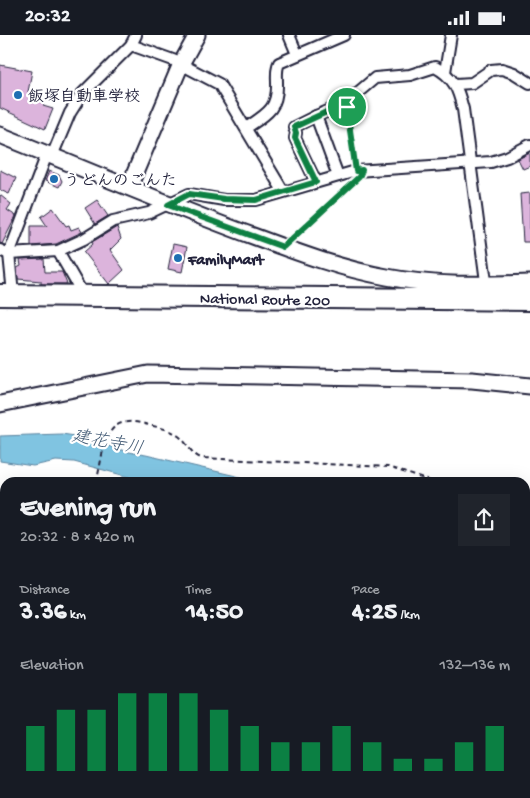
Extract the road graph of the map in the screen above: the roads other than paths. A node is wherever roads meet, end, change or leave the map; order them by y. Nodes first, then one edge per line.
1 (136, 35) edge
2 (197, 35) edge
3 (289, 35) edge
4 (344, 35) edge
5 (451, 35) edge
6 (131, 45) junction
7 (296, 54) junction
8 (181, 64) junction
9 (445, 72) junction
10 (530, 83) edge
11 (456, 84) junction
12 (316, 116) junction
13 (246, 128) junction
14 (0, 135) edge
15 (530, 145) edge
16 (50, 155) junction
17 (472, 163) junction
18 (338, 176) junction
19 (316, 182) junction
20 (128, 187) junction
21 (283, 191) junction
22 (168, 205) junction
23 (58, 251) junction
24 (4, 252) edge
25 (393, 278) junction
26 (530, 283) edge
27 (488, 292) junction
28 (7, 295) edge
29 (84, 296) junction
30 (393, 299) junction
31 (530, 300) edge
32 (530, 386) edge
33 (0, 404) edge

1 - 6 street
2 - 8 street
3 - 7 street
4 - 7 street
5 - 9 street
6 - 8 street
6 - 16 street
7 - 13 street
8 - 13 street
8 - 20 street
9 - 11 street
9 - 12 street
10 - 11 street
11 - 17 street
12 - 18 street
12 - 19 street
13 - 21 street
14 - 16 street
15 - 17 street
16 - 20 street
16 - 24 street
17 - 18 street
17 - 27 street
18 - 19 street
19 - 21 street
20 - 22 street
21 - 22 street
22 - 23 street
22 - 25 street
23 - 24 street
23 - 29 street
24 - 28 street
25 - 27 street
25 - 30 street
26 - 27 street
27 - 30 highway, National Route 200
27 - 31 highway, National Route 200
28 - 29 highway, National Route 200
29 - 30 highway, National Route 200
32 - 33 street

